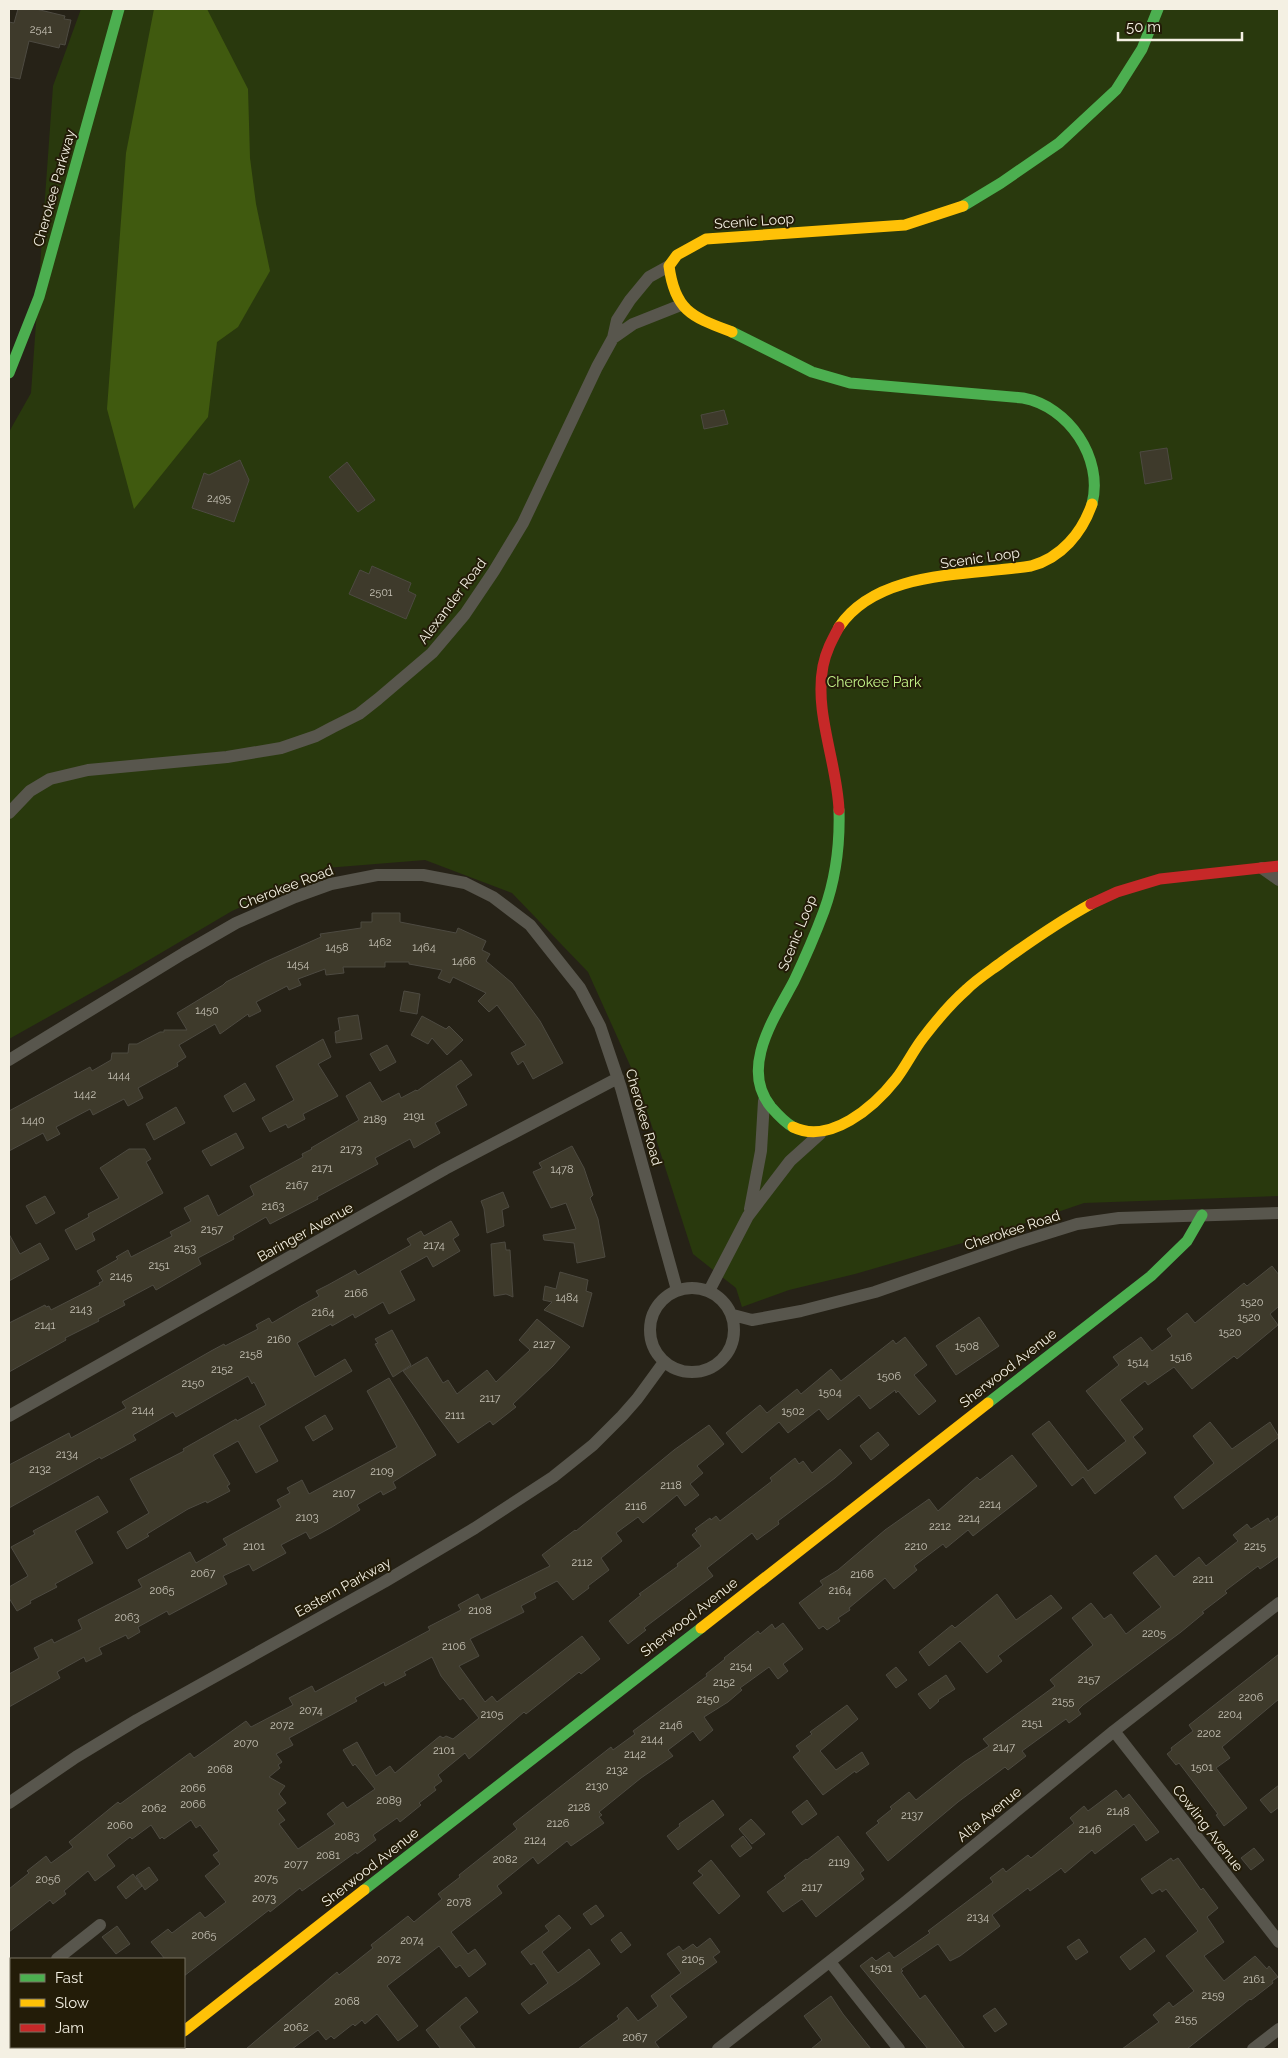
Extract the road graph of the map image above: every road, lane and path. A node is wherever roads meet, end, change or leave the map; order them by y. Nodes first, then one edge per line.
1 (119, 9) edge
2 (1158, 9) edge
3 (669, 266) junction
4 (681, 305) junction
5 (614, 338) junction
6 (9, 373) edge
7 (9, 814) edge
8 (1279, 866) edge
9 (1262, 868) junction
10 (1279, 880) edge
11 (9, 1060) edge
12 (618, 1078) junction
13 (764, 1101) junction
14 (820, 1134) junction
15 (1279, 1214) edge
16 (748, 1216) junction
17 (1202, 1216) junction
18 (677, 1290) junction
19 (709, 1291) junction
20 (732, 1315) junction
21 (664, 1362) junction
22 (9, 1416) edge
23 (1279, 1603) edge
24 (1114, 1731) junction
25 (9, 1803) edge
26 (100, 1925) dead end
27 (1279, 1942) edge
28 (58, 1958) edge
29 (830, 1962) junction
30 (1279, 2029) edge
31 (185, 2030) edge
32 (718, 2049) edge
33 (899, 2049) edge
34 (1253, 2049) edge

1 - 6 street, Cherokee Parkway
2 - 3 street, Scenic Loop
3 - 4 street, Scenic Loop
3 - 5 street, Alexander Road
4 - 5 street, Alexander Road
4 - 13 street, Scenic Loop
5 - 7 street, Alexander Road
8 - 9 street
9 - 10 street
9 - 14 street
11 - 12 street, Cherokee Road
12 - 18 street, Cherokee Road
12 - 22 street, Baringer Avenue
13 - 14 street
13 - 16 street
14 - 16 street
15 - 17 street, Cherokee Road
16 - 19 street
17 - 20 street, Cherokee Road
17 - 31 street, Sherwood Avenue
18 - 19 street
18 - 21 street
19 - 20 street
20 - 21 street
21 - 25 street, Eastern Parkway
23 - 24 street, Alta Avenue
24 - 27 street, Cowling Avenue
24 - 29 street, Alta Avenue
26 - 28 street
29 - 32 street, Alta Avenue
29 - 33 street
30 - 34 street

